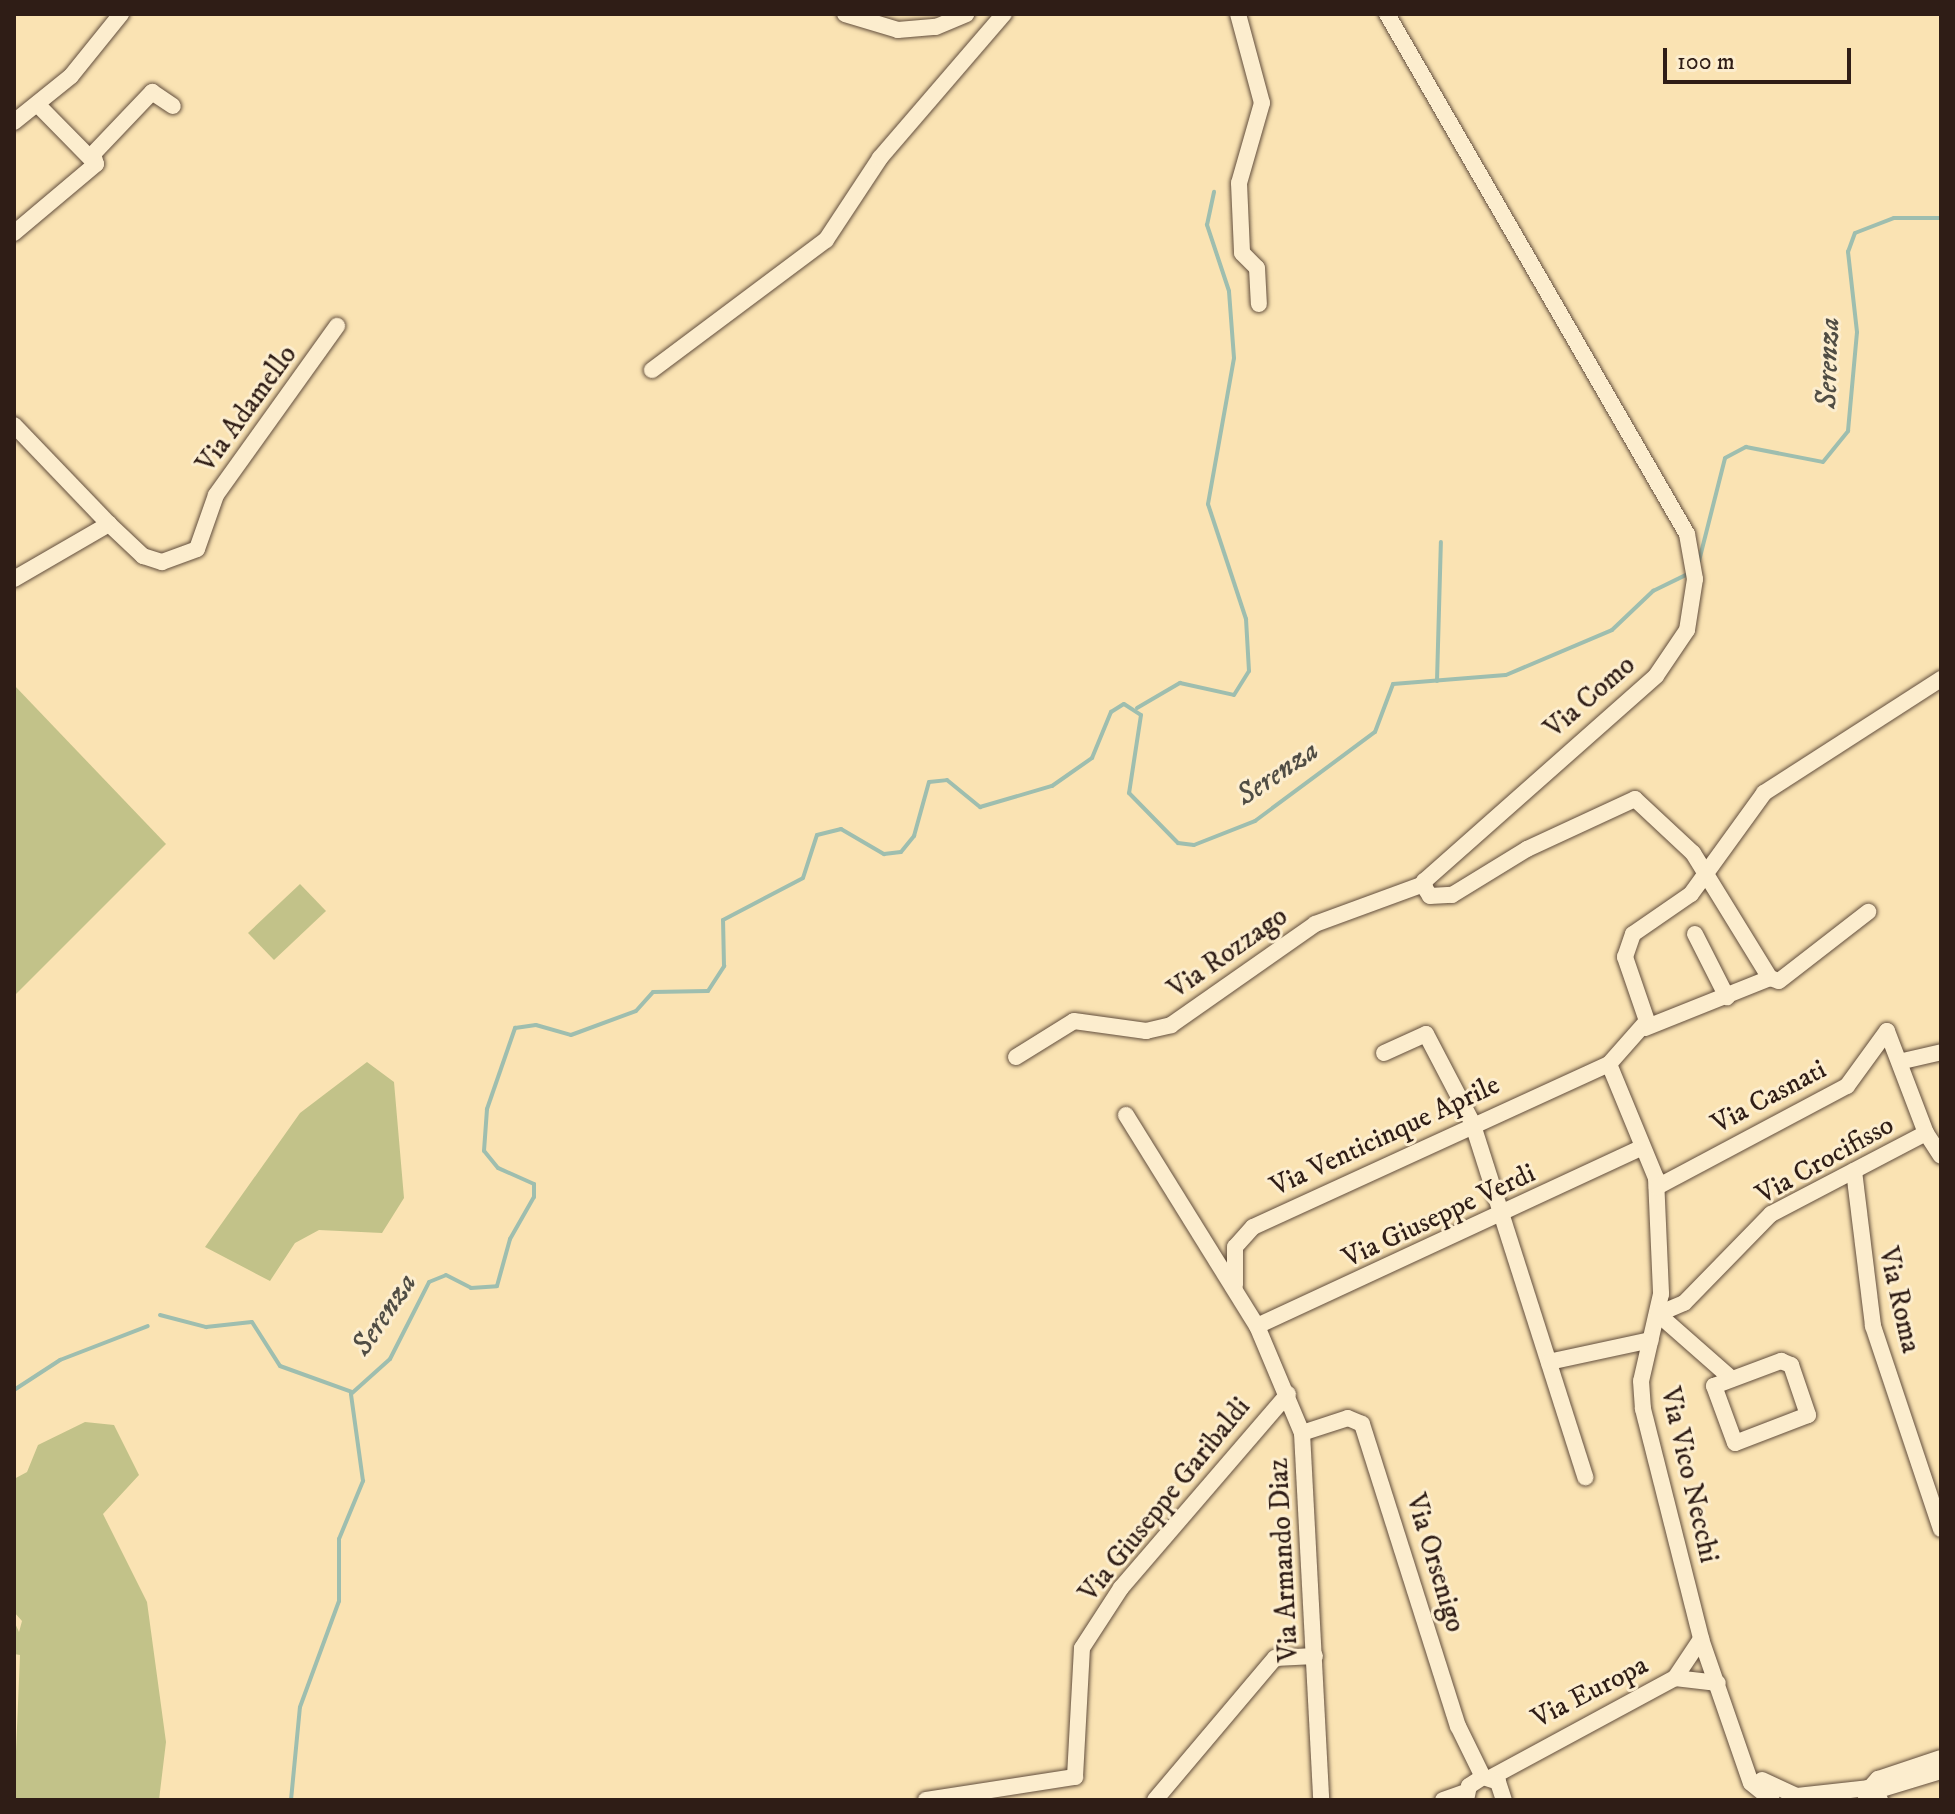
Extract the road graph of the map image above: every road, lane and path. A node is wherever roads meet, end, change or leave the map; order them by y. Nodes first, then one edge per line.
1 (121, 14) edge
2 (845, 14) edge
3 (966, 14) edge
4 (1004, 14) edge
5 (1238, 14) edge
6 (1387, 14) edge
7 (37, 104) junction
8 (173, 106) dead end
9 (14, 122) edge
10 (96, 164) junction
11 (14, 233) edge
12 (1259, 304) dead end
13 (337, 326) dead end
14 (652, 370) dead end
15 (14, 425) edge
16 (109, 524) junction
17 (14, 579) edge
18 (1941, 679) edge
19 (1702, 876) junction
20 (1424, 884) junction
21 (1868, 912) dead end
22 (1695, 934) dead end
23 (1770, 978) junction
24 (1727, 997) junction
25 (1645, 1028) junction
26 (1887, 1031) joint
27 (1941, 1052) edge
28 (1384, 1053) dead end
29 (1016, 1057) dead end
30 (1903, 1061) junction
31 (1609, 1064) junction
32 (1126, 1115) dead end
33 (1472, 1122) junction
34 (1926, 1133) junction
35 (1641, 1148) junction
36 (1941, 1156) edge
37 (1854, 1171) junction
38 (1657, 1187) junction
39 (1503, 1215) junction
40 (1253, 1227) junction
41 (1211, 1250) junction
42 (1237, 1296) junction
43 (1658, 1314) junction
44 (1257, 1326) junction
45 (1651, 1340) junction
46 (1549, 1362) junction
47 (1732, 1379) junction
48 (1288, 1394) junction
49 (1302, 1433) junction
50 (1585, 1477) dead end
51 (1941, 1529) edge
52 (1701, 1639) junction
53 (1315, 1656) junction
54 (1675, 1678) junction
55 (1718, 1683) junction
56 (1745, 1756) junction
57 (1941, 1758) edge
58 (1941, 1771) edge
59 (1483, 1789) edge
60 (1873, 1795) edge
61 (926, 1800) edge
62 (1155, 1800) edge
63 (1321, 1800) edge
64 (1443, 1800) edge
65 (1772, 1800) edge
66 (1832, 1800) edge

1 - 7 street
2 - 3 street
4 - 14 street
5 - 12 street
6 - 20 street, Via Como
7 - 9 street
7 - 10 street
8 - 10 street
10 - 11 street
13 - 16 street, Via Adamello
15 - 16 street
16 - 17 street
18 - 19 street
19 - 20 street
19 - 23 street
19 - 25 street
20 - 29 street, Via Rozzago
21 - 23 street
22 - 24 street
23 - 24 street
24 - 25 street
25 - 31 street
26 - 30 street, Via Crocifisso
26 - 38 street, Via Casnati
27 - 30 street
28 - 33 street
30 - 34 street, Via Crocifisso
31 - 33 street, Via Venticinque Aprile
31 - 35 street, Via Vico Necchi
32 - 41 street, Via Armando Diaz
33 - 39 street
33 - 40 street, Via Venticinque Aprile
34 - 36 street
34 - 37 street, Via Crocifisso
35 - 38 street, Via Vico Necchi
35 - 39 street, Via Giuseppe Verdi
37 - 43 street, Via Crocifisso
37 - 51 street, Via Roma
38 - 43 street, Via Vico Necchi
39 - 44 street, Via Giuseppe Verdi
39 - 46 street
40 - 41 street
40 - 42 street, Via Venticinque Aprile
41 - 42 street, Via Armando Diaz
42 - 44 street, Via Armando Diaz
43 - 45 street, Via Vico Necchi
43 - 47 street
44 - 48 street, Via Armando Diaz
45 - 46 street
45 - 52 street, Via Vico Necchi
46 - 50 street
47 - 47 street
48 - 49 street, Via Armando Diaz
48 - 61 street, Via Giuseppe Garibaldi
49 - 53 street, Via Armando Diaz
49 - 59 street, Via Orsenigo
52 - 54 street, Via Europa
52 - 55 street, Via Vico Necchi
53 - 62 street
53 - 63 street, Via Armando Diaz
54 - 55 street
54 - 59 street, Via Europa
55 - 56 street, Via Vico Necchi
56 - 60 street, Via Vico Necchi
56 - 65 street, Via Vico Necchi
57 - 60 street
58 - 60 street
59 - 64 street
60 - 66 street

